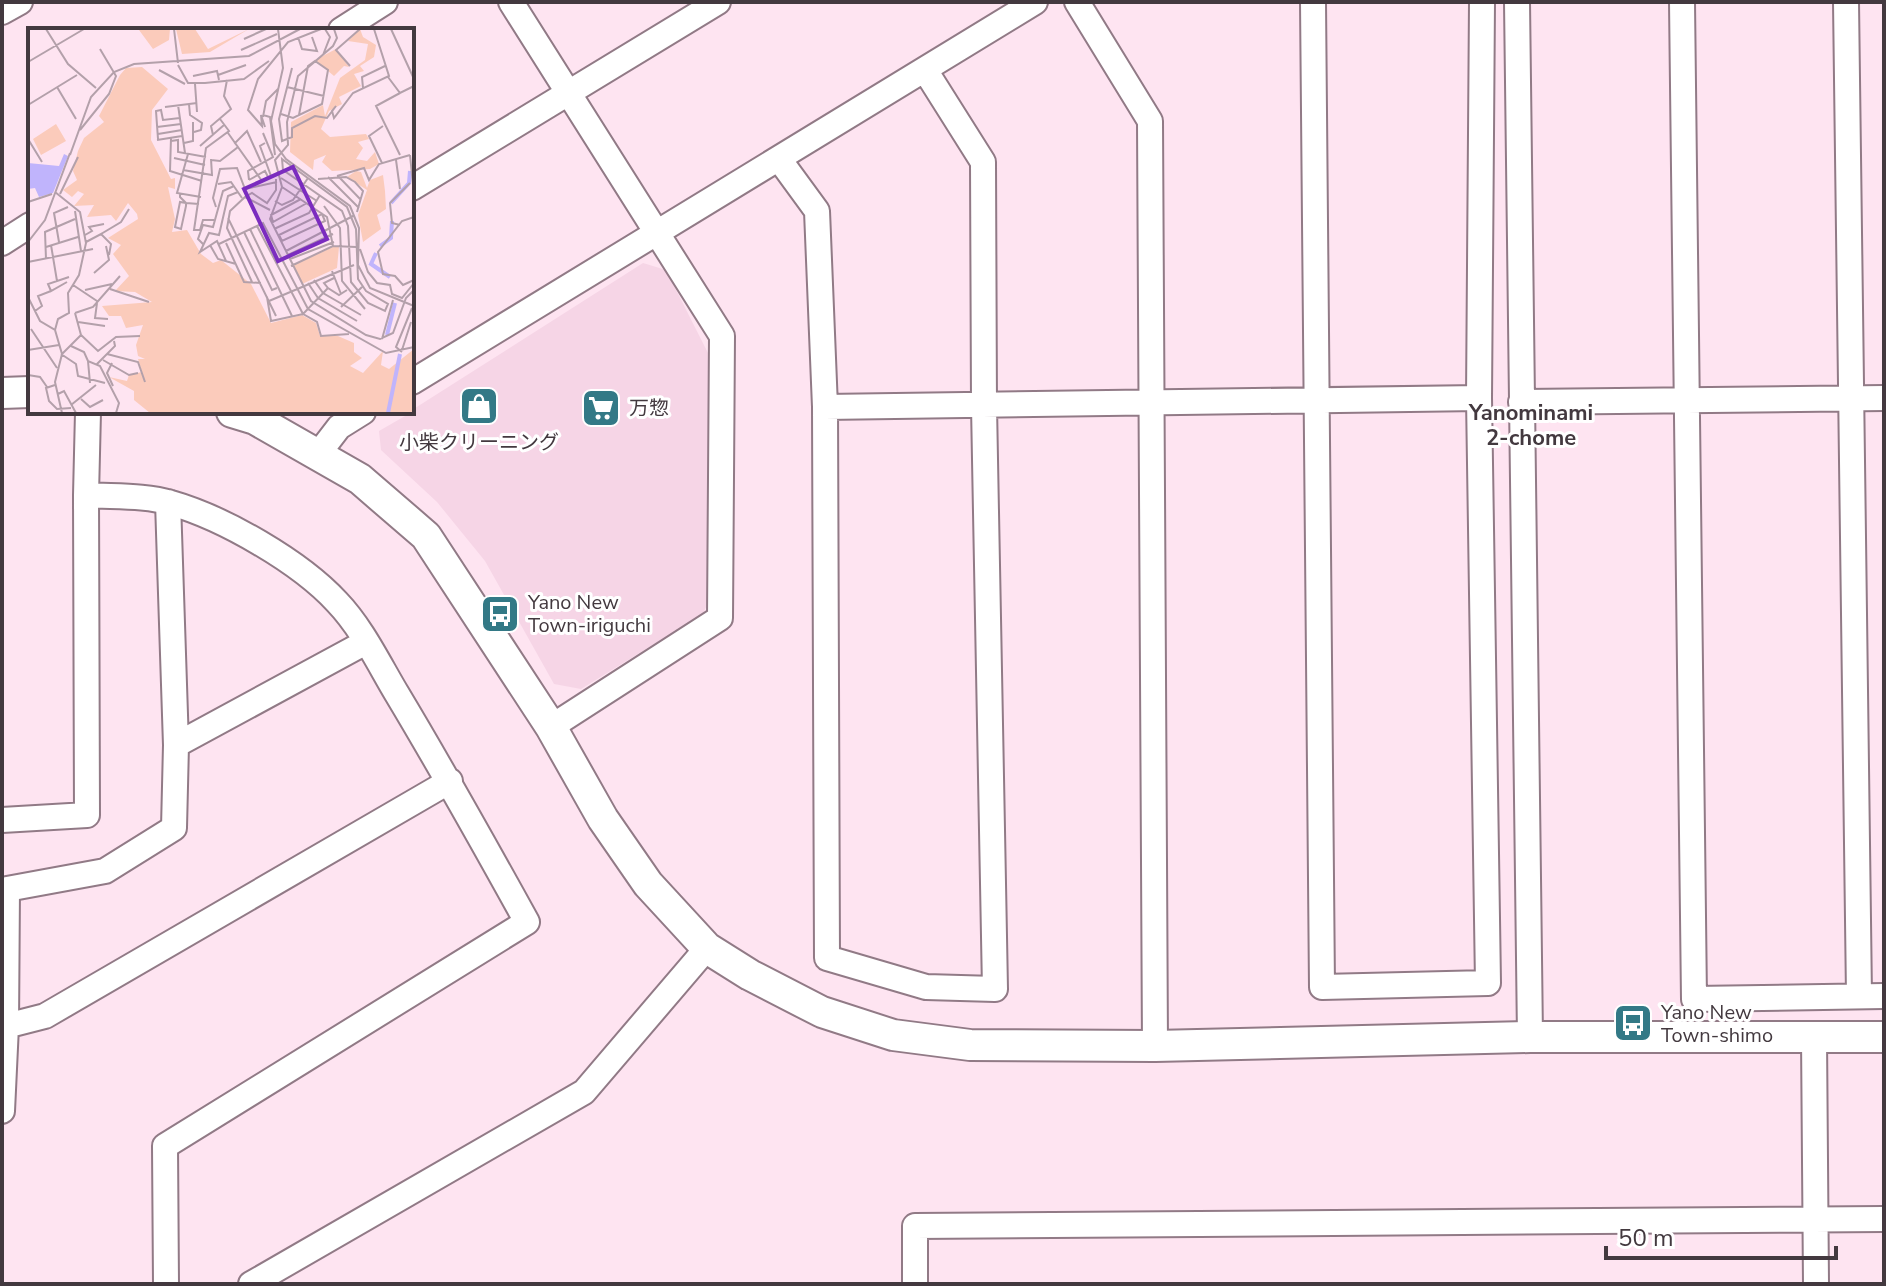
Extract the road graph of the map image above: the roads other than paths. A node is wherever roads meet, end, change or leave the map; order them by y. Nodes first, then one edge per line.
1 (20, 2) edge
2 (385, 2) edge
3 (511, 2) edge
4 (718, 2) edge
5 (1035, 2) edge
6 (1077, 2) edge
7 (1313, 2) edge
8 (1482, 2) edge
9 (1517, 2) edge
10 (1682, 2) edge
11 (1846, 2) edge
12 (2, 12) edge
13 (344, 28) edge
14 (925, 70) junction
15 (569, 93) junction
16 (779, 159) junction
17 (414, 187) edge
18 (28, 226) edge
19 (655, 233) junction
20 (2, 243) edge
21 (414, 381) edge
22 (28, 392) edge
23 (2, 393) edge
24 (1479, 398) junction
25 (1884, 398) edge
26 (1850, 399) junction
27 (1317, 401) junction
28 (1686, 401) junction
29 (1150, 402) junction
30 (1521, 402) junction
31 (984, 406) junction
32 (825, 407) junction
33 (88, 414) edge
34 (239, 414) edge
35 (360, 414) edge
36 (319, 453) junction
37 (86, 495) junction
38 (168, 502) junction
39 (366, 642) junction
40 (551, 727) junction
41 (176, 745) junction
42 (450, 781) junction
43 (2, 820) edge
44 (707, 948) junction
45 (1859, 996) junction
46 (1884, 996) edge
47 (6, 1026) junction
48 (1530, 1037) junction
49 (1814, 1037) junction
50 (1884, 1037) edge
51 (1155, 1046) junction
52 (2, 1111) edge
53 (1884, 1219) edge
54 (1816, 1220) junction
55 (166, 1284) edge
56 (251, 1284) edge
57 (915, 1284) edge
58 (1816, 1284) edge

1 - 12 street
2 - 13 street
3 - 15 street
4 - 15 street
5 - 14 street
6 - 29 street
7 - 27 street
8 - 24 street
9 - 30 street
10 - 28 street
11 - 26 street
14 - 16 street
14 - 31 street
15 - 17 street
15 - 19 street
16 - 19 street
16 - 32 street
18 - 20 street
19 - 21 street
19 - 40 street
22 - 23 street
24 - 27 street
24 - 27 street
25 - 26 street
26 - 28 street
26 - 45 street
27 - 29 street
28 - 30 street
28 - 45 street
29 - 31 street
29 - 51 street
30 - 48 street
31 - 32 street
31 - 32 street
33 - 37 street
34 - 36 street
35 - 36 street
36 - 40 street
37 - 38 street
37 - 43 street
38 - 39 street
38 - 41 street
39 - 41 street
39 - 42 street
40 - 44 street
41 - 47 street
42 - 47 street
42 - 55 street
44 - 51 street
44 - 56 street
45 - 46 street
47 - 52 street
48 - 49 street
48 - 51 street
49 - 50 street
49 - 54 street
53 - 54 street
54 - 57 street
54 - 58 street

